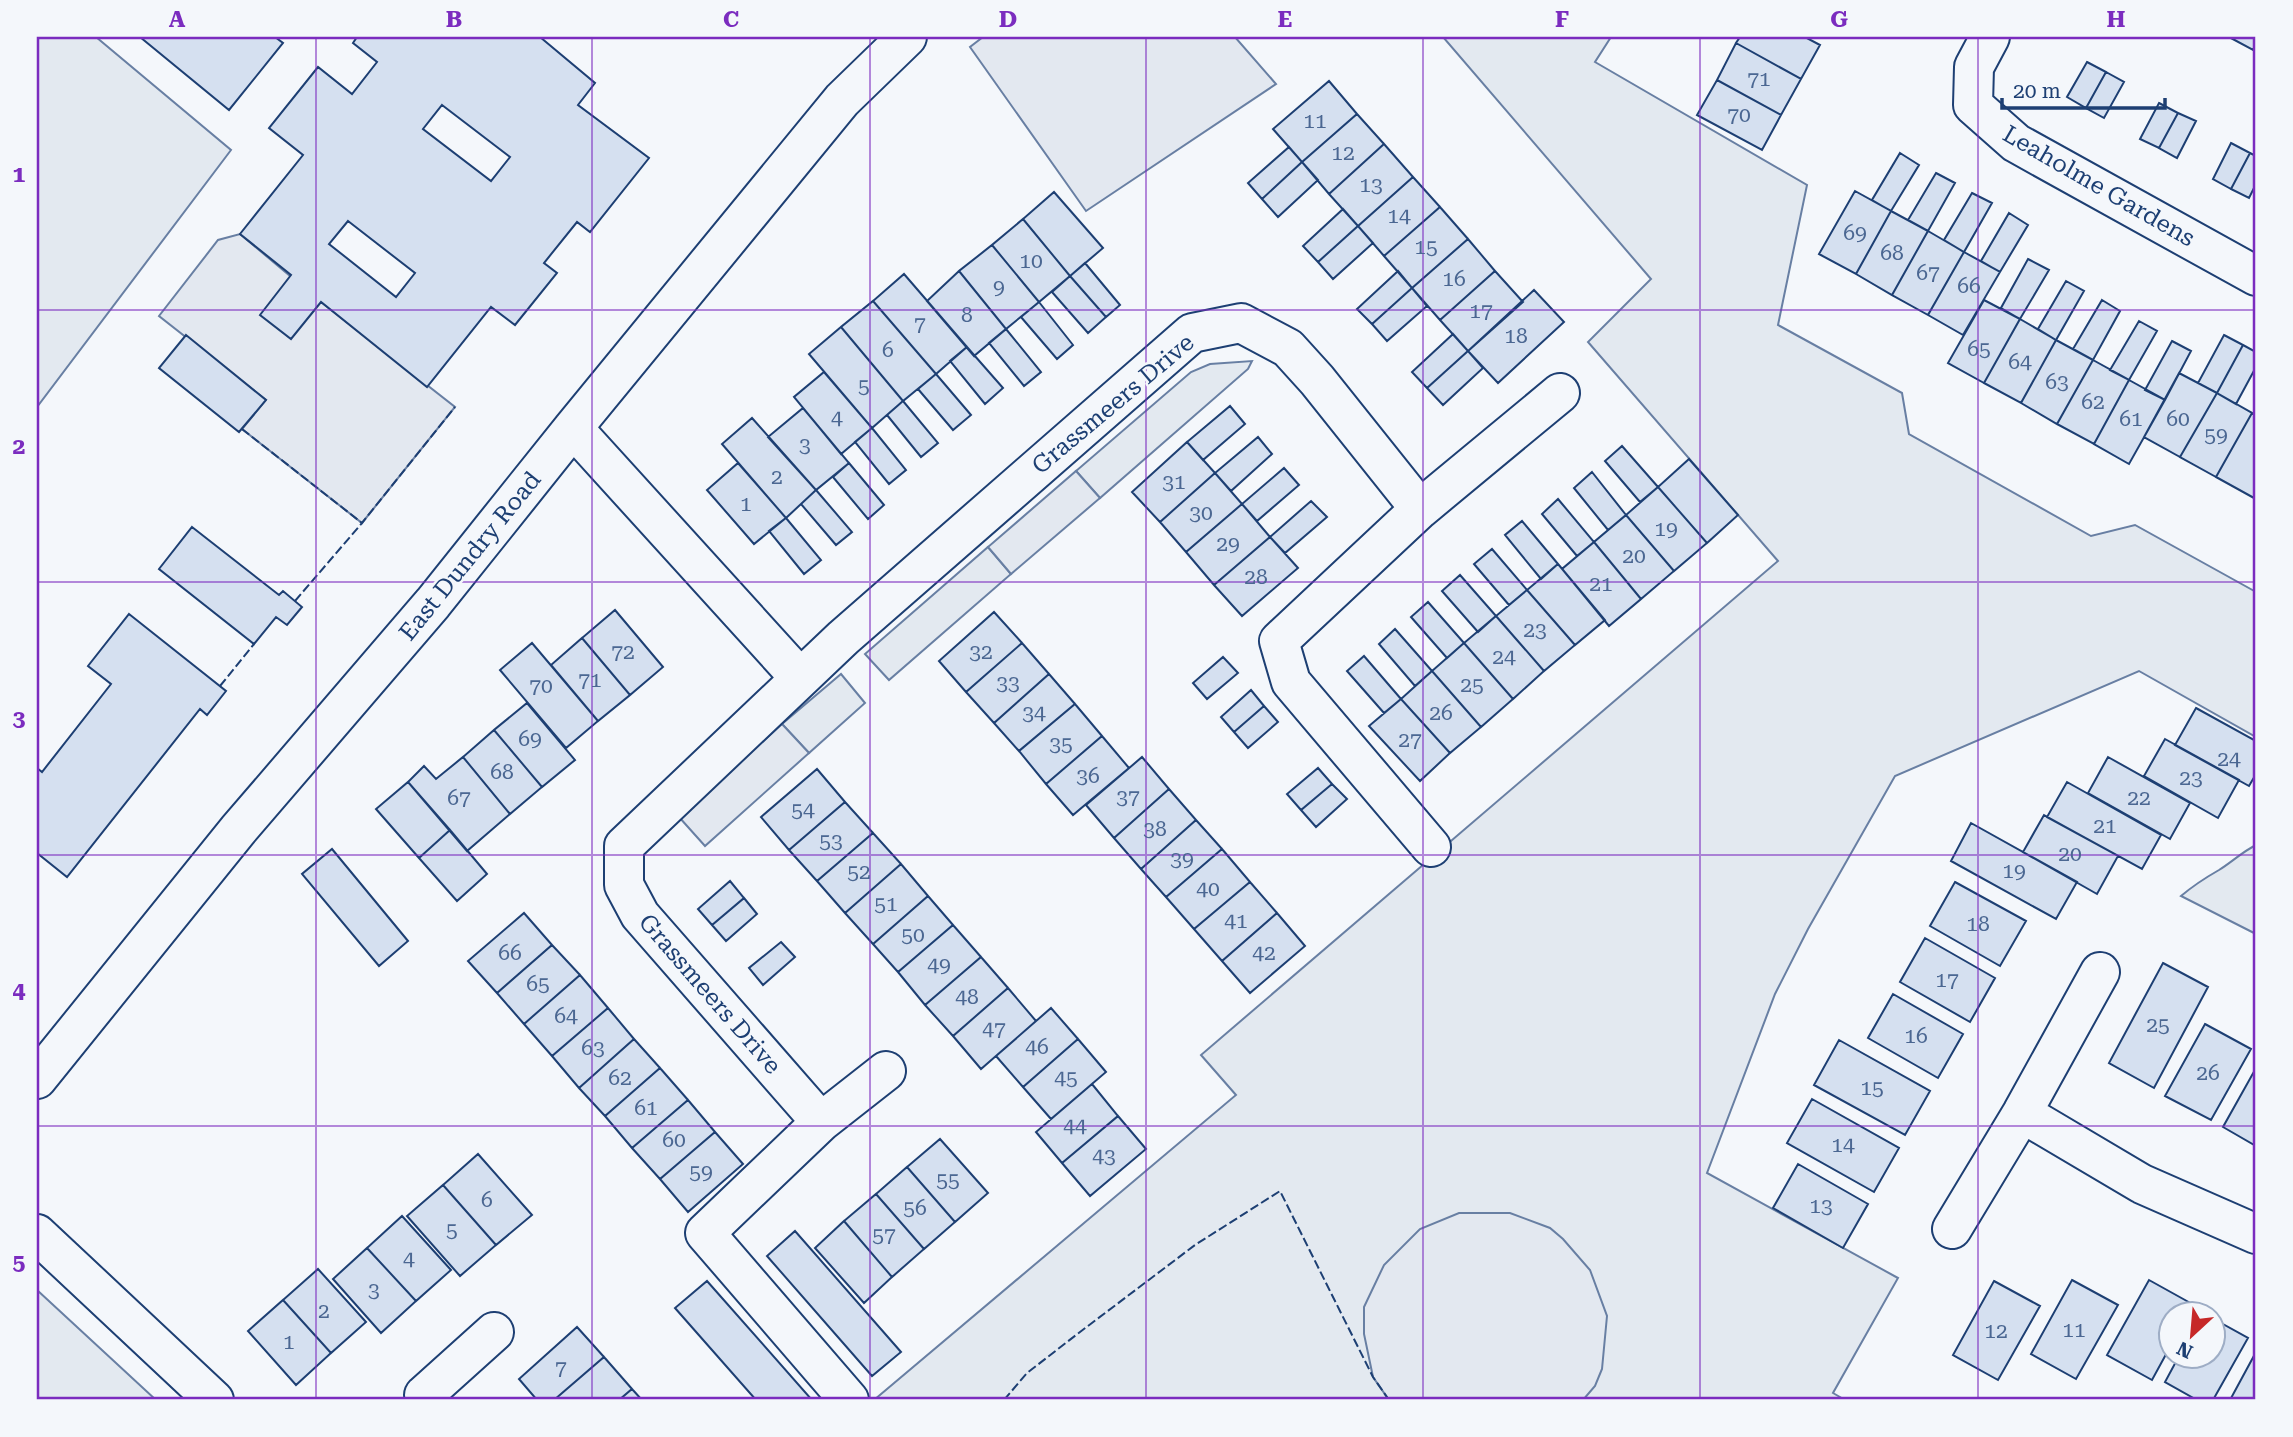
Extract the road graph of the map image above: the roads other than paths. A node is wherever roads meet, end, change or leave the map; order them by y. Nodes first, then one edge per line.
1 (907, 37) edge
2 (1990, 37) edge
3 (2256, 276) edge
4 (1560, 393) dead end
5 (573, 428) junction
6 (1420, 509) junction
7 (800, 678) junction
8 (1431, 847) dead end
9 (2100, 972) dead end
10 (886, 1071) dead end
11 (37, 1079) edge
12 (2022, 1114) junction
13 (821, 1122) junction
14 (1952, 1229) dead end
15 (37, 1234) edge
16 (2256, 1234) edge
17 (494, 1332) dead end
18 (424, 1398) edge
19 (214, 1400) edge
20 (849, 1400) edge

1 - 5 street, East Dundry Road
2 - 3 street, Leaholme Gardens
4 - 6 street
5 - 7 street
5 - 11 street, East Dundry Road
6 - 7 street, Grassmeers Drive
6 - 8 street
7 - 13 street, Grassmeers Drive
9 - 12 street
10 - 13 street
12 - 14 street
12 - 16 street
13 - 20 street
15 - 19 street
17 - 18 street

